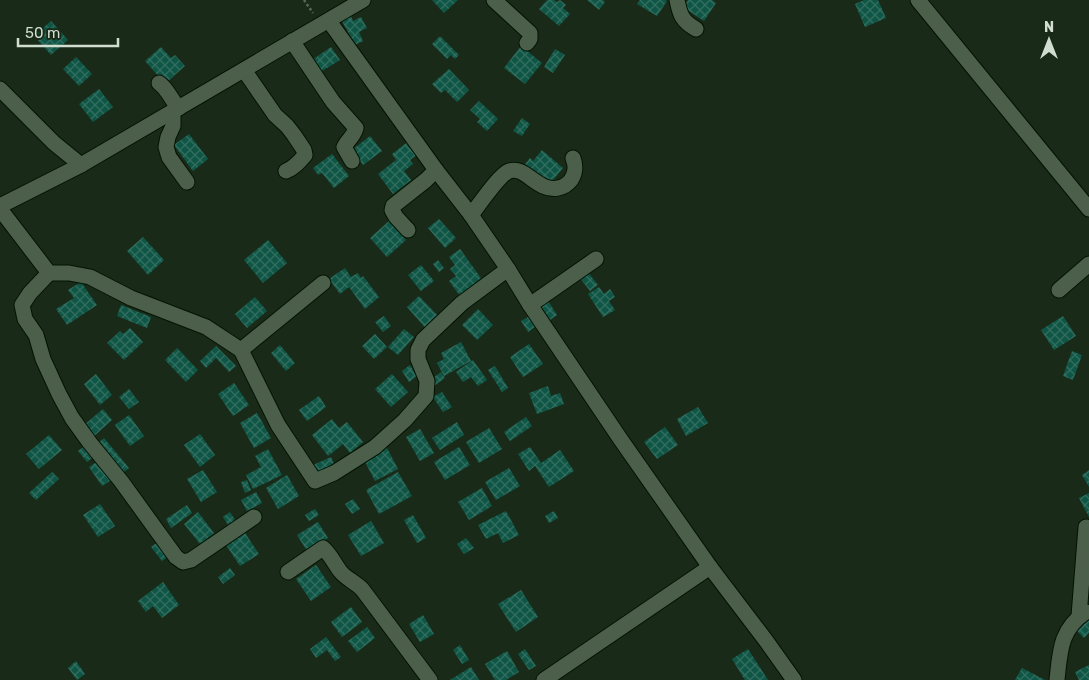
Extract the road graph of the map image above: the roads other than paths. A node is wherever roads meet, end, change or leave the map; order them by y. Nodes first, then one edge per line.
1 (363, 0) edge
2 (494, 0) edge
3 (509, 0) edge
4 (678, 0) edge
5 (918, 0) edge
6 (330, 21) junction
7 (532, 22) dead end
8 (696, 29) dead end
9 (292, 41) junction
10 (527, 43) dead end
11 (244, 70) junction
12 (159, 83) dead end
13 (0, 89) edge
14 (176, 110) junction
15 (573, 158) dead end
16 (352, 161) dead end
17 (81, 165) junction
18 (436, 170) junction
19 (286, 171) dead end
20 (187, 182) dead end
21 (0, 207) edge
22 (1089, 210) edge
23 (471, 215) junction
24 (408, 230) dead end
25 (596, 259) dead end
26 (1089, 264) edge
27 (508, 269) junction
28 (49, 274) junction
29 (323, 284) dead end
30 (1059, 290) dead end
31 (530, 306) junction
32 (241, 350) junction
33 (254, 517) dead end
34 (1086, 527) dead end
35 (710, 567) junction
36 (288, 572) dead end
37 (1084, 613) edge
38 (430, 680) edge
39 (544, 680) edge
40 (794, 680) edge
41 (1057, 680) edge

1 - 6 street
2 - 10 street
3 - 7 street
4 - 8 street
5 - 22 street
6 - 9 street
6 - 18 street
9 - 11 street
9 - 16 street
11 - 14 street
11 - 19 street
12 - 14 street
13 - 17 street
14 - 17 street
14 - 20 street
15 - 23 street
17 - 21 street
18 - 23 street
18 - 24 street
21 - 28 street
23 - 27 street
25 - 31 street
26 - 30 street
27 - 31 street
27 - 32 street
28 - 32 street
28 - 33 street
29 - 32 street
31 - 35 street
34 - 37 street
35 - 39 street
35 - 40 street
36 - 38 street
37 - 41 street

